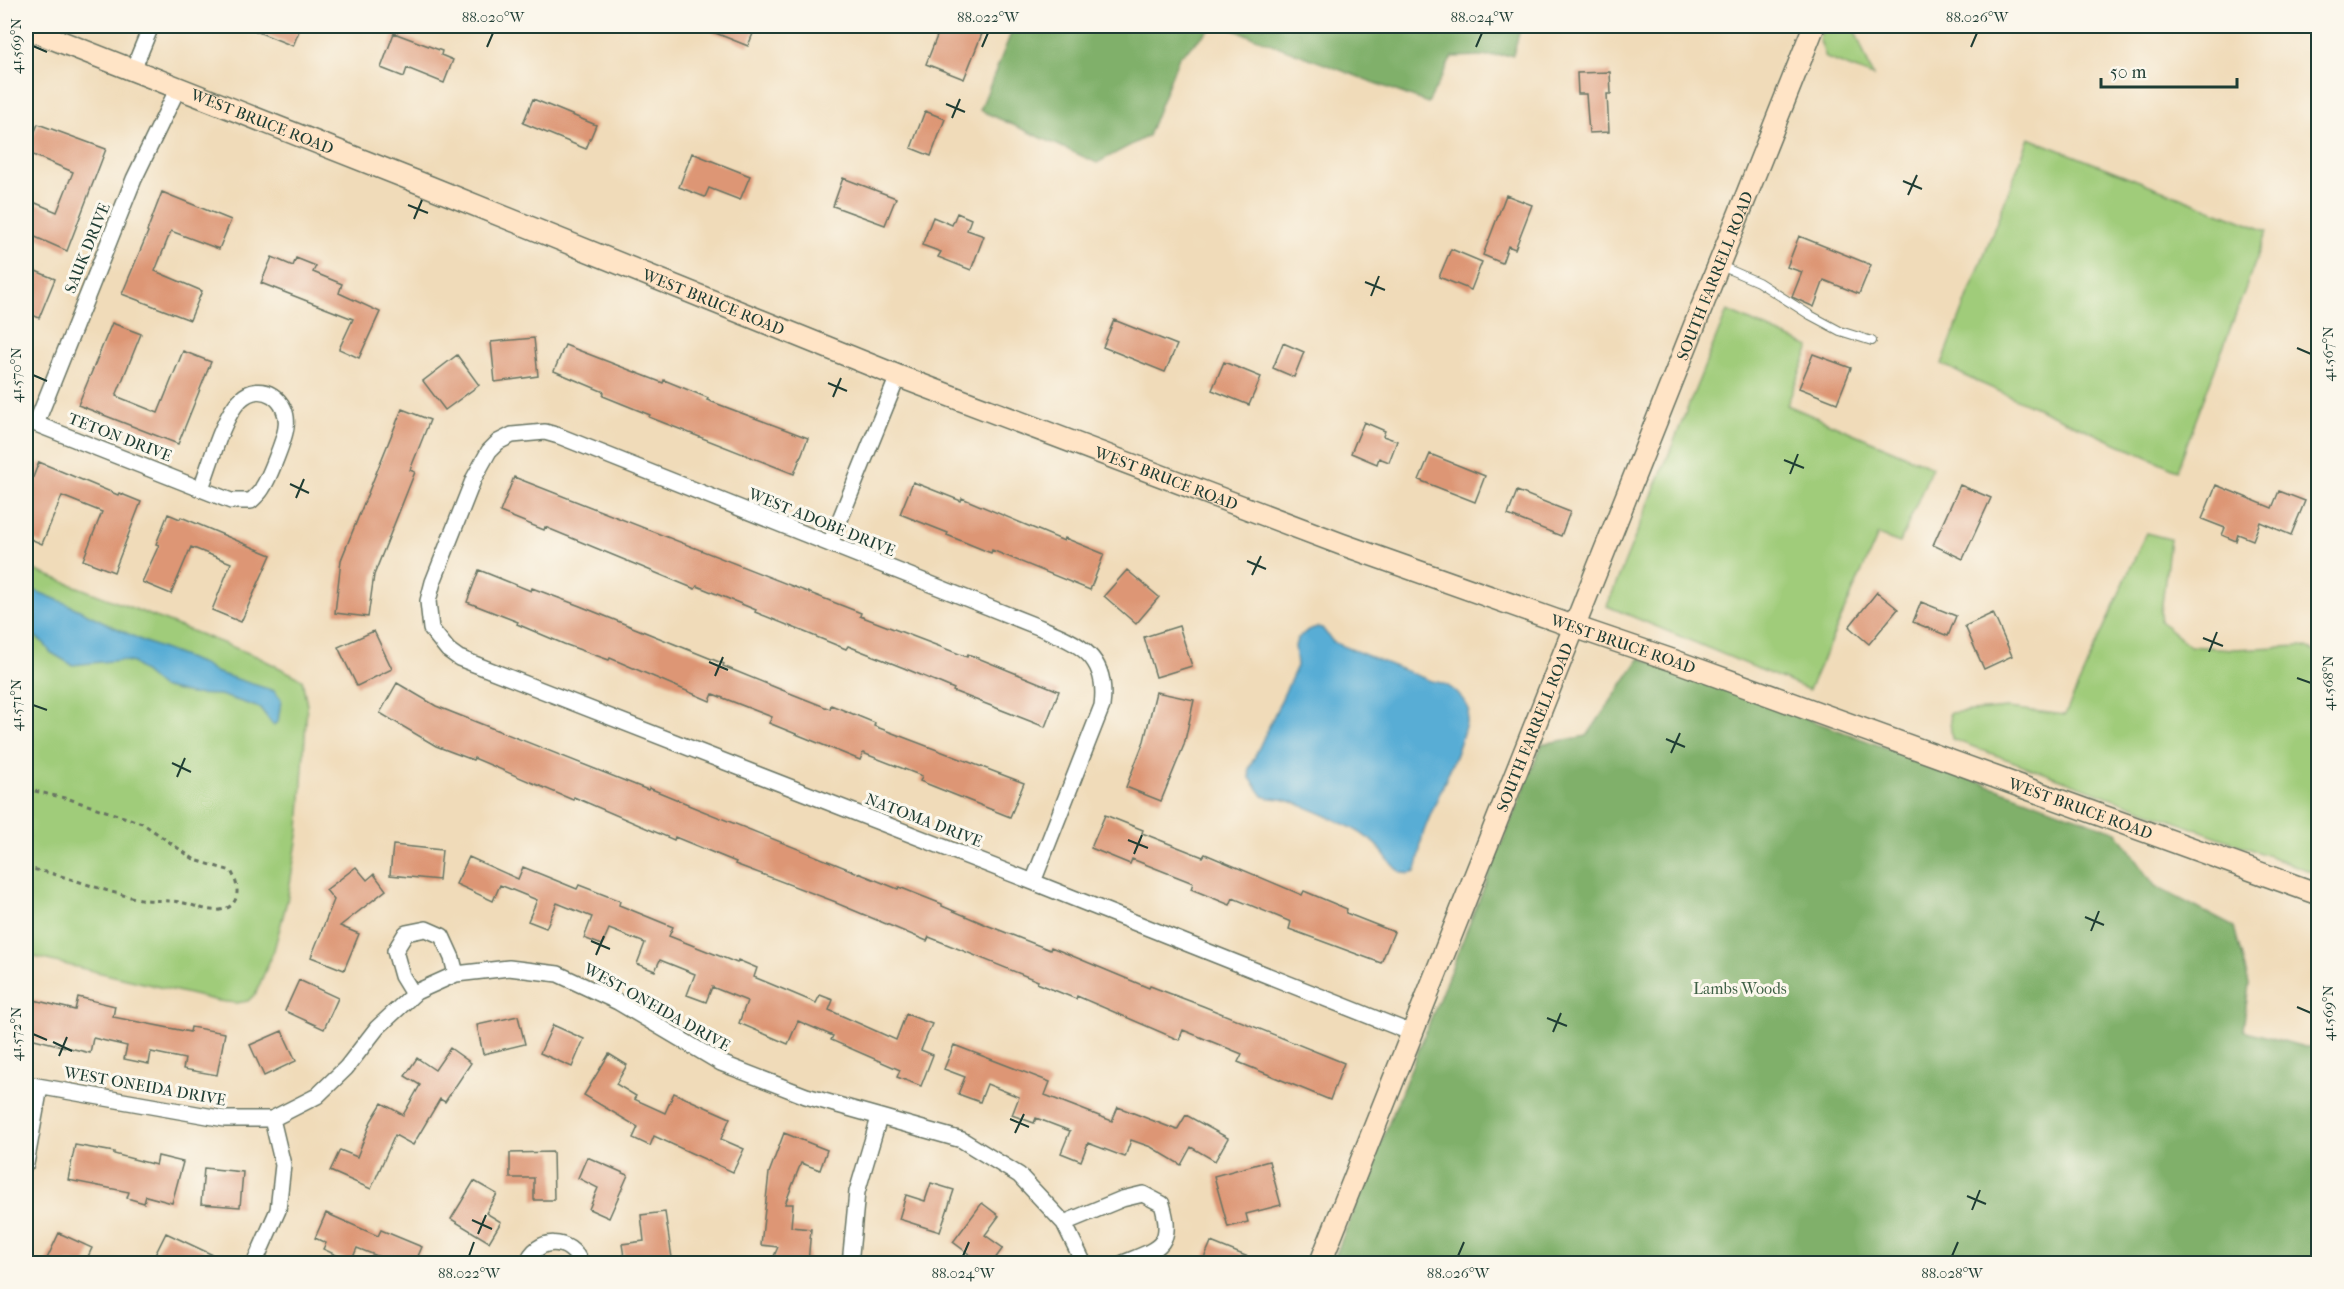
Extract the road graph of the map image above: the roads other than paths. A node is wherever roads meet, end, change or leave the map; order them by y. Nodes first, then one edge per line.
1 (151, 26) edge
2 (1814, 26) edge
3 (26, 27) edge
4 (133, 70) junction
5 (178, 88) junction
6 (1719, 265) junction
7 (1872, 341) dead end
8 (898, 376) junction
9 (31, 422) edge
10 (201, 488) junction
11 (830, 544) junction
12 (1575, 627) junction
13 (431, 629) joint
14 (1033, 882) junction
15 (2319, 894) edge
16 (456, 974) junction
17 (413, 994) junction
18 (1412, 1033) junction
19 (33, 1086) edge
20 (879, 1118) junction
21 (272, 1119) junction
22 (26, 1164) edge
23 (1064, 1223) junction
24 (254, 1263) edge
25 (527, 1263) edge
26 (580, 1263) edge
27 (850, 1263) edge
28 (1084, 1263) edge
29 (1121, 1263) edge
30 (1320, 1263) edge

1 - 4 street
2 - 6 street, SOUTH FARRELL ROAD
3 - 4 street, WEST BRUCE ROAD
4 - 5 street, WEST BRUCE ROAD
5 - 8 street, WEST BRUCE ROAD
5 - 9 street, SAUK DRIVE
6 - 7 lane
6 - 12 street, SOUTH FARRELL ROAD
8 - 11 street
8 - 12 street, WEST BRUCE ROAD
9 - 10 street, TETON DRIVE
10 - 10 street, TETON DRIVE
11 - 13 street, WEST ADOBE DRIVE
11 - 14 street, WEST ADOBE DRIVE
12 - 15 street, WEST BRUCE ROAD
12 - 18 street, SOUTH FARRELL ROAD
13 - 14 street, NATOMA DRIVE
14 - 18 street, NATOMA DRIVE
16 - 17 street, WEST ONEIDA DRIVE
16 - 17 street
16 - 20 street, WEST ONEIDA DRIVE
17 - 21 street, WEST ONEIDA DRIVE
18 - 30 street, SOUTH FARRELL ROAD
19 - 21 street, WEST ONEIDA DRIVE
19 - 22 street
20 - 23 street, WEST ONEIDA DRIVE
20 - 27 street
21 - 24 street
23 - 28 street, WEST ONEIDA DRIVE
23 - 29 street
25 - 26 street

